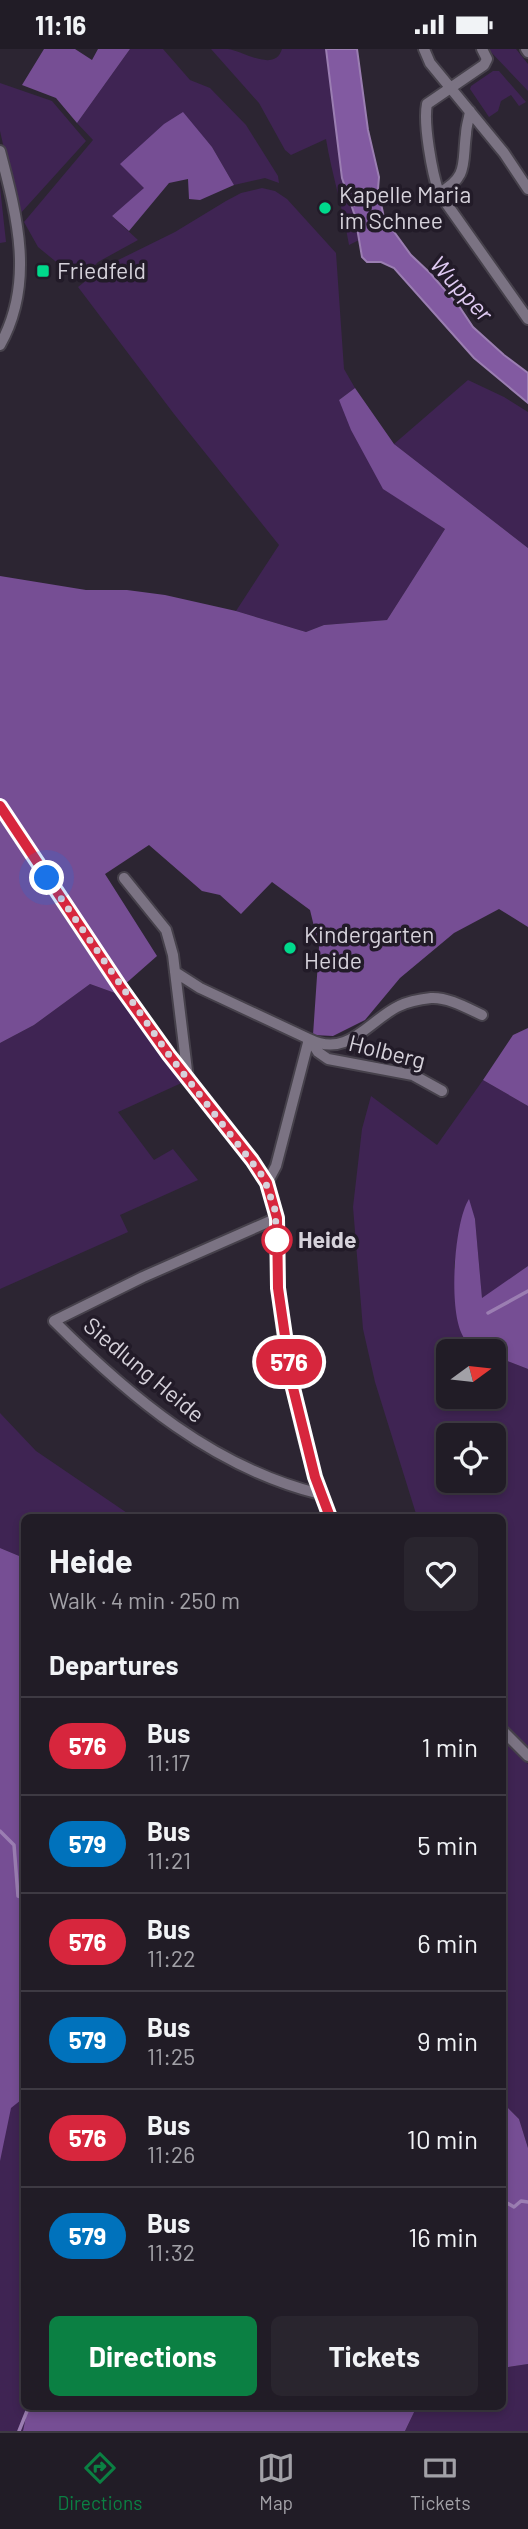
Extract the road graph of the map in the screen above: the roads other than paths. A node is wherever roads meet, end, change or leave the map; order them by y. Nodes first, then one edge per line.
1 (424, 49) edge
2 (482, 49) edge
3 (448, 87) junction
4 (470, 111) junction
5 (0, 152) edge
6 (528, 189) edge
7 (439, 193) junction
8 (528, 319) edge
9 (0, 345) edge
10 (0, 806) edge
11 (124, 878) dead end
12 (175, 972) junction
13 (482, 1015) dead end
14 (309, 1039) junction
15 (188, 1080) junction
16 (442, 1091) dead end
17 (267, 1183) junction
18 (277, 1218) junction
19 (320, 1494) junction
20 (329, 1514) edge
21 (506, 1734) edge
22 (528, 1756) edge

1 - 3 street
2 - 3 street
3 - 4 street
3 - 7 street
4 - 6 street
4 - 7 street
5 - 9 street
7 - 8 street
10 - 15 street
11 - 12 street
12 - 14 street
12 - 15 street
13 - 14 street, Holberg
14 - 16 street, Holberg
14 - 17 street
15 - 17 street
17 - 18 street
18 - 19 street
18 - 19 street, Siedlung Heide
19 - 20 street
21 - 22 street

